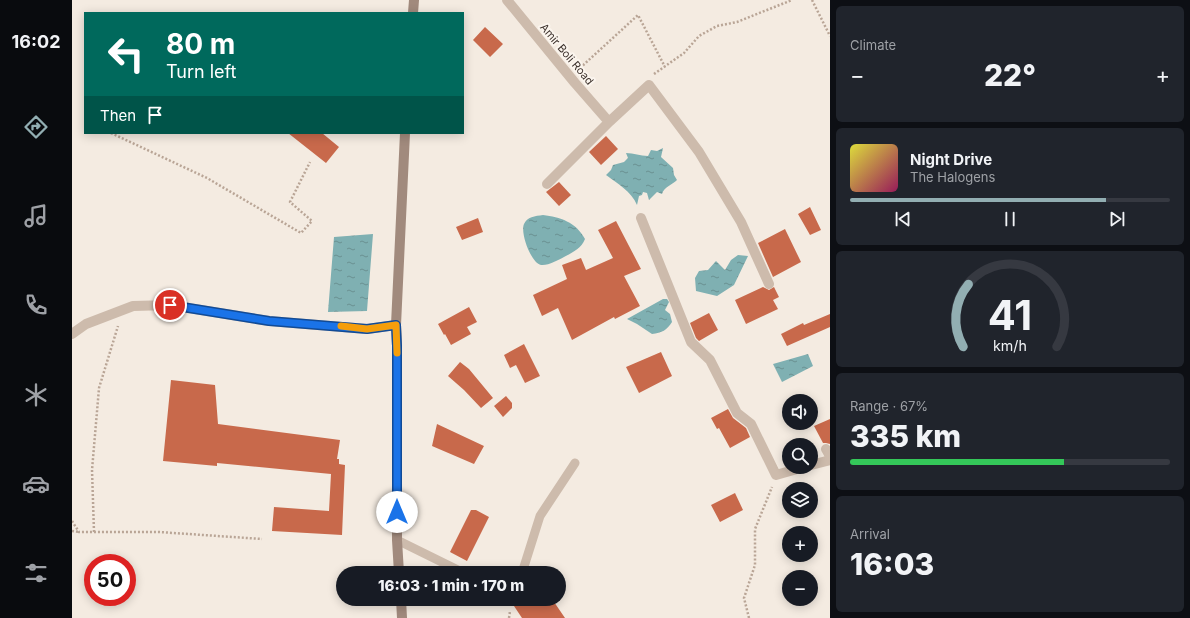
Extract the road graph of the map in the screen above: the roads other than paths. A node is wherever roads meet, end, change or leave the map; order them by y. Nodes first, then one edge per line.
1 (414, 0) edge
2 (507, 0) edge
3 (413, 12) edge
4 (610, 122) junction
5 (405, 134) edge
6 (547, 184) dead end
7 (640, 218) dead end
8 (769, 284) dead end
9 (396, 325) junction
10 (72, 334) edge
11 (830, 460) edge
12 (818, 463) edge
13 (575, 464) dead end
14 (782, 473) edge
15 (397, 540) junction
16 (399, 566) edge
17 (450, 566) edge
18 (524, 566) edge
19 (401, 606) edge
20 (402, 618) edge

1 - 3 main road
2 - 4 street, Amir Boli Road
4 - 6 street
4 - 8 street
5 - 9 main road
7 - 14 street
9 - 10 street
9 - 15 main road
11 - 12 street
13 - 18 lane
15 - 16 main road
15 - 17 lane
19 - 20 main road

